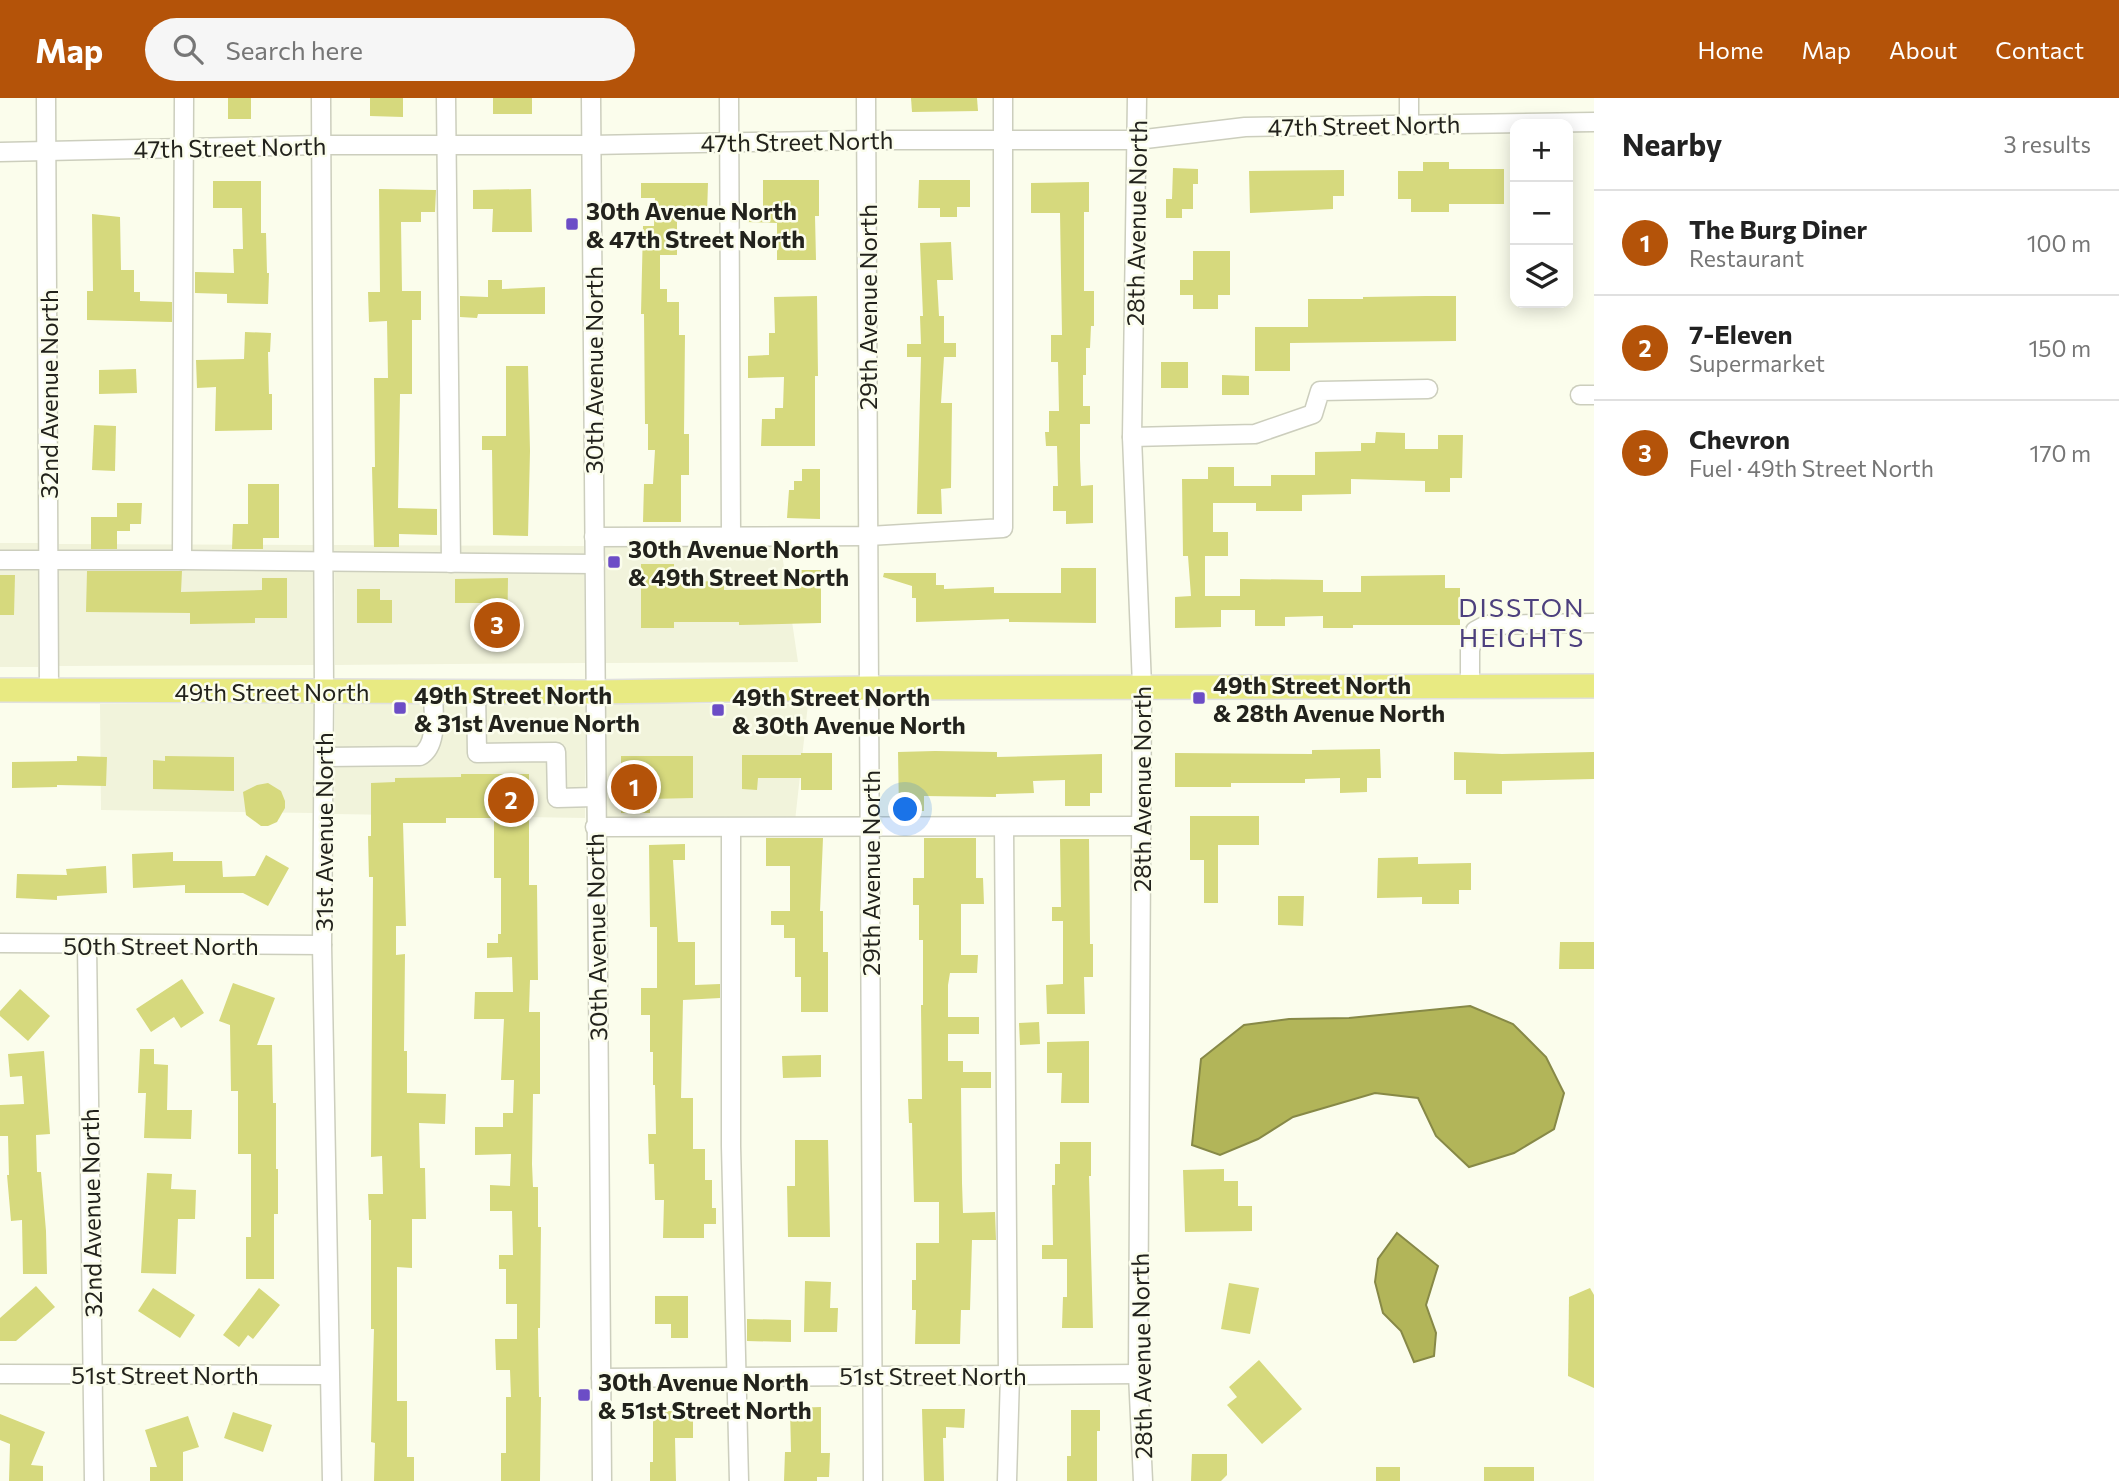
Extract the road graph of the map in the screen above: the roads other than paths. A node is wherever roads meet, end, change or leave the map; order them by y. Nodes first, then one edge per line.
1 (46, 98) edge
2 (184, 98) edge
3 (321, 98) edge
4 (446, 98) edge
5 (591, 98) edge
6 (729, 98) edge
7 (866, 98) edge
8 (1003, 98) edge
9 (1137, 98) edge
10 (1409, 98) edge
11 (1594, 122) edge
12 (1409, 124) junction
13 (866, 140) junction
14 (1003, 140) junction
15 (1137, 140) junction
16 (730, 142) junction
17 (321, 145) junction
18 (446, 145) junction
19 (591, 145) junction
20 (184, 149) junction
21 (0, 152) edge
22 (47, 152) junction
23 (1428, 389) dead end
24 (1132, 437) junction
25 (731, 536) junction
26 (869, 536) junction
27 (594, 537) junction
28 (182, 559) junction
29 (0, 560) edge
30 (49, 560) junction
31 (323, 562) junction
32 (451, 563) junction
33 (595, 564) junction
34 (1594, 623) edge
35 (1142, 686) junction
36 (1469, 686) junction
37 (1594, 686) edge
38 (870, 688) junction
39 (49, 690) junction
40 (0, 691) edge
41 (324, 691) junction
42 (433, 692) junction
43 (476, 692) junction
44 (596, 692) junction
45 (324, 757) junction
46 (596, 797) junction
47 (1141, 826) junction
48 (595, 827) junction
49 (1004, 827) junction
50 (730, 828) junction
51 (870, 828) junction
52 (0, 943) edge
53 (87, 944) junction
54 (323, 945) junction
55 (94, 1373) junction
56 (0, 1374) edge
57 (1138, 1374) junction
58 (329, 1375) junction
59 (1009, 1375) junction
60 (872, 1376) junction
61 (736, 1377) junction
62 (601, 1378) junction
63 (94, 1481) edge
64 (331, 1481) edge
65 (602, 1481) edge
66 (739, 1481) edge
67 (873, 1481) edge
68 (1007, 1481) edge
69 (1143, 1481) edge

1 - 22 street, 32nd Avenue North
2 - 20 street
3 - 17 street, 31st Avenue North
4 - 18 street
5 - 19 street, 30th Avenue North
6 - 16 street
7 - 13 street, 29th Avenue North
8 - 14 street
9 - 15 street, 28th Avenue North
10 - 12 street
11 - 12 street, 47th Street North
12 - 15 street, 47th Street North
13 - 14 street, 47th Street North
13 - 16 street, 47th Street North
13 - 26 street, 29th Avenue North
14 - 15 street, 47th Street North
14 - 26 street
15 - 24 street, 28th Avenue North
16 - 19 street, 47th Street North
16 - 25 street
17 - 18 street, 47th Street North
17 - 20 street, 47th Street North
17 - 31 street, 31st Avenue North
18 - 19 street, 47th Street North
18 - 32 street
19 - 27 street, 30th Avenue North
20 - 22 street, 47th Street North
20 - 28 street
21 - 22 street, 47th Street North
22 - 30 street, 32nd Avenue North
23 - 24 street
24 - 35 street, 28th Avenue North
25 - 26 street
25 - 27 street
26 - 38 street, 29th Avenue North
27 - 33 street, 30th Avenue North
28 - 30 street
28 - 31 street
29 - 30 street
30 - 39 street, 32nd Avenue North
31 - 32 street
31 - 41 street, 31st Avenue North
32 - 33 street
33 - 44 street, 30th Avenue North
34 - 36 street
35 - 36 main road, 49th Street North
35 - 38 main road, 49th Street North
35 - 47 street, 28th Avenue North
36 - 37 main road, 49th Street North
38 - 44 main road, 49th Street North
38 - 51 street, 29th Avenue North
39 - 40 main road, 49th Street North
39 - 41 main road, 49th Street North
41 - 42 main road, 49th Street North
41 - 45 street, 31st Avenue North
42 - 43 main road, 49th Street North
42 - 45 street
43 - 44 main road, 49th Street North
43 - 46 street
44 - 46 street, 30th Avenue North
45 - 54 street, 31st Avenue North
46 - 48 street, 30th Avenue North
47 - 49 street
47 - 57 street, 28th Avenue North
48 - 50 street
48 - 62 street, 30th Avenue North
49 - 51 street
49 - 59 street
50 - 51 street
50 - 61 street
51 - 60 street, 29th Avenue North
52 - 53 street, 50th Street North
53 - 54 street, 50th Street North
53 - 55 street, 32nd Avenue North
54 - 58 street, 31st Avenue North
55 - 56 street, 51st Street North
55 - 58 street, 51st Street North
55 - 63 street, 32nd Avenue North
57 - 59 street, 51st Street North
57 - 69 street, 28th Avenue North
58 - 64 street, 31st Avenue North
59 - 60 street, 51st Street North
59 - 68 street
60 - 61 street, 51st Street North
60 - 67 street, 29th Avenue North
61 - 62 street, 51st Street North
61 - 66 street
62 - 65 street, 30th Avenue North

